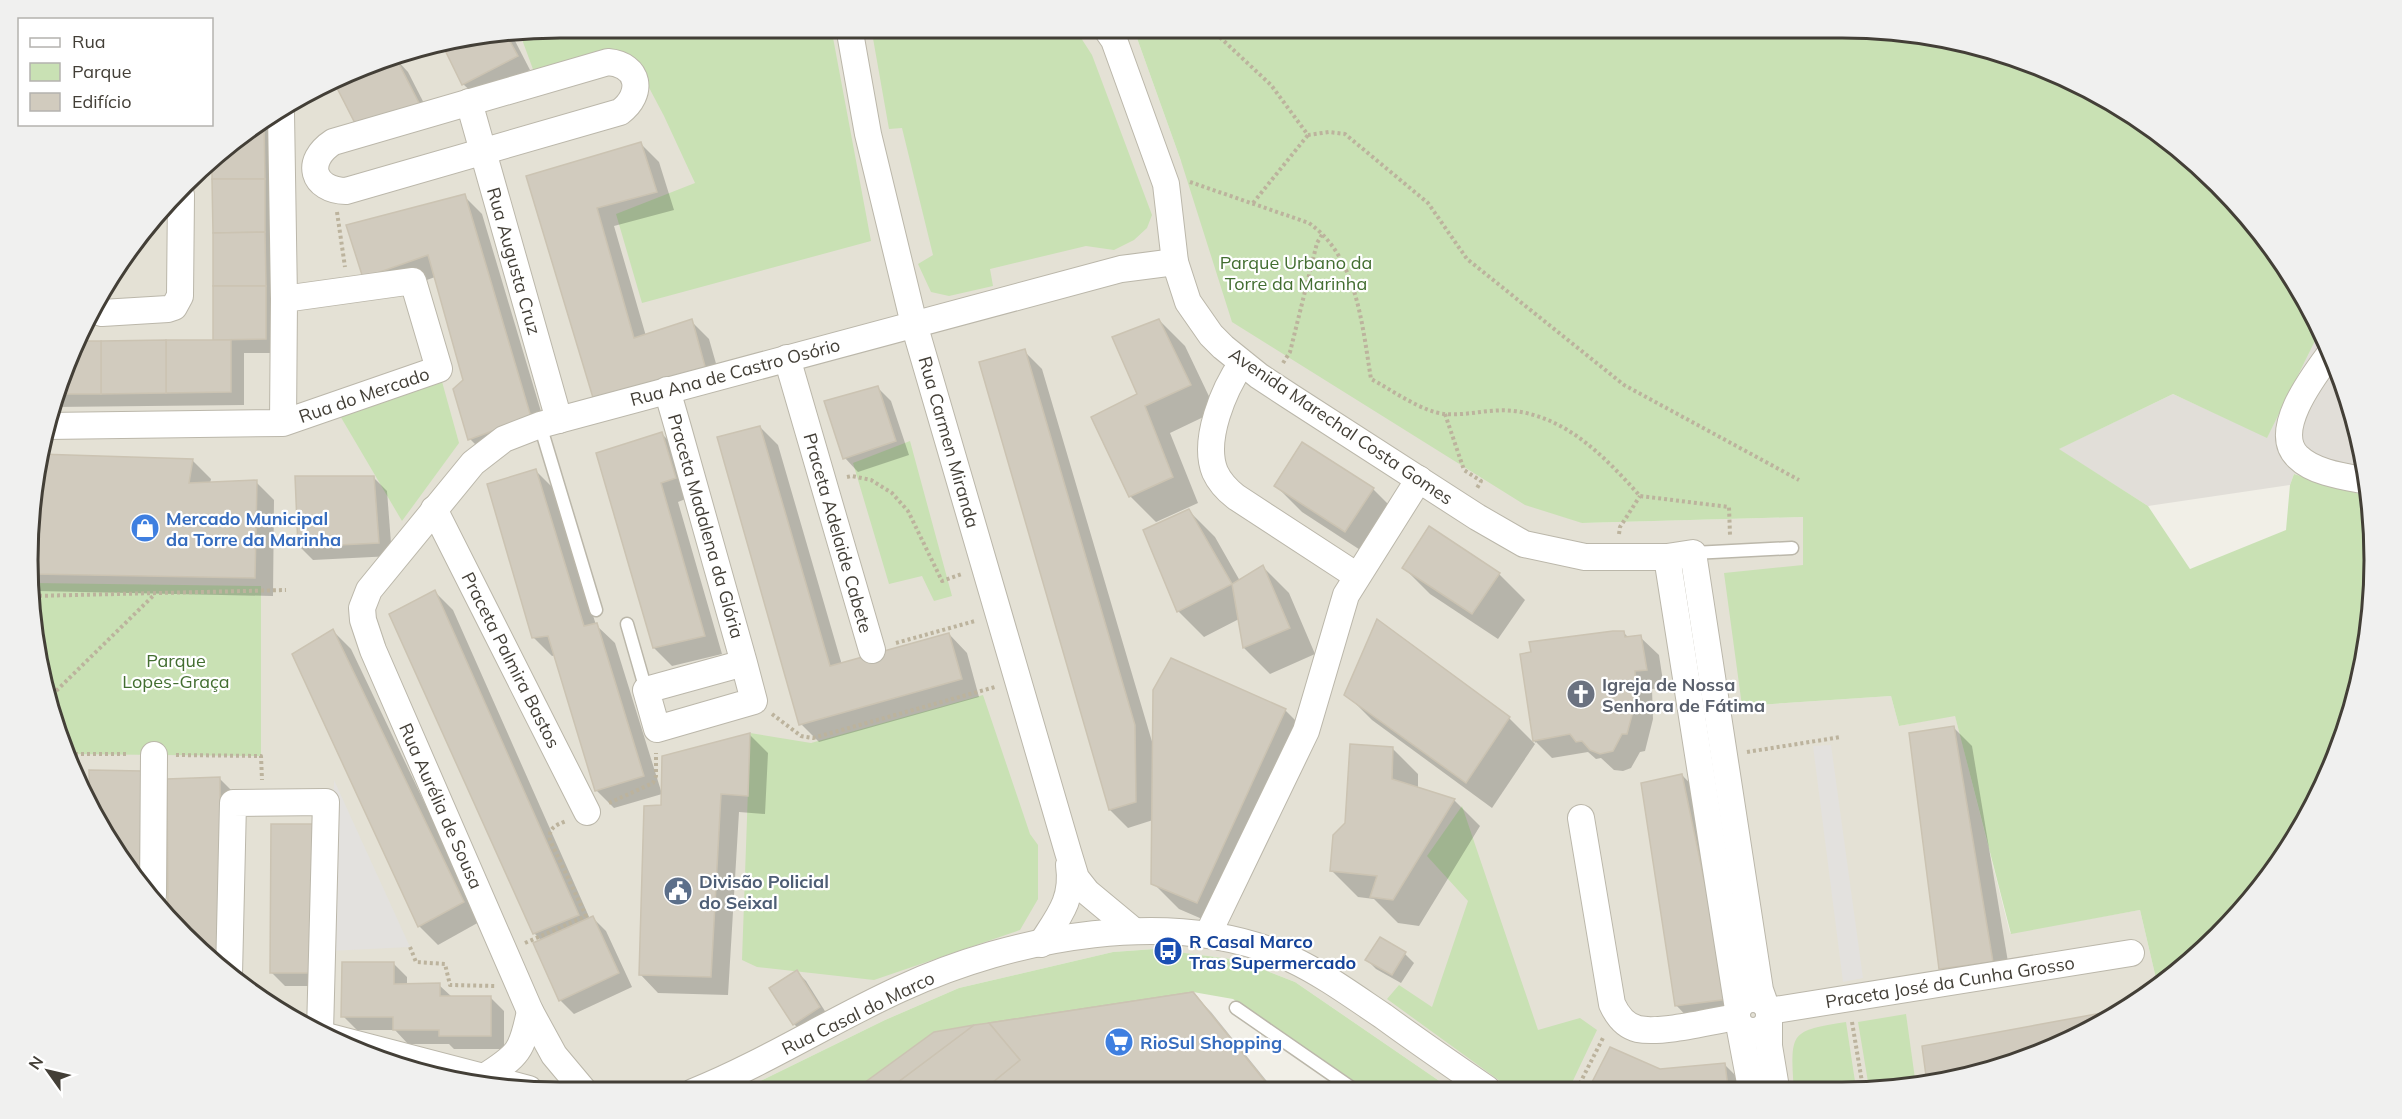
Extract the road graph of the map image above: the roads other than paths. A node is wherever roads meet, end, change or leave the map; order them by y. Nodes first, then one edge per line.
1 (851, 37) edge
2 (1112, 37) edge
3 (470, 102) junction
4 (281, 118) edge
5 (483, 151) junction
6 (181, 200) edge
7 (1175, 261) junction
8 (284, 299) junction
9 (100, 312) edge
10 (914, 324) junction
11 (787, 358) junction
12 (2325, 360) edge
13 (1242, 363) junction
14 (668, 390) junction
15 (550, 422) junction
16 (283, 423) junction
17 (55, 426) edge
18 (1419, 479) junction
19 (2358, 479) edge
20 (434, 509) junction
21 (1792, 548) dead end
22 (1693, 554) junction
23 (1667, 557) junction
24 (1357, 576) junction
25 (364, 599) joint
26 (596, 610) dead end
27 (627, 624) dead end
28 (872, 650) road end
29 (744, 663) junction
30 (646, 690) junction
31 (154, 755) dead end
32 (587, 812) road end
33 (1581, 818) dead end
34 (1068, 852) junction
35 (153, 887) edge
36 (1134, 932) junction
37 (1208, 934) junction
38 (1041, 944) junction
39 (2131, 953) dead end
40 (229, 964) edge
41 (1236, 1008) dead end
42 (530, 1011) junction
43 (1768, 1011) junction
44 (1738, 1016) junction
45 (320, 1023) edge
46 (486, 1076) edge
47 (577, 1082) edge
48 (714, 1082) edge
49 (1343, 1082) edge
50 (1477, 1082) edge
51 (1750, 1082) edge
52 (1775, 1082) edge

1 - 10 street, Rua Carmen Miranda
2 - 7 street, Avenida Marechal Costa Gomes
3 - 5 street, Rua Augusta Cruz
3 - 5 street
3 - 5 street
4 - 8 street, Rua do Mercado
5 - 15 street, Rua Augusta Cruz
6 - 9 street
7 - 10 street, Rua Ana de Castro Osório
7 - 13 street, Avenida Marechal Costa Gomes
8 - 16 street, Rua do Mercado
8 - 16 street, Rua do Mercado
10 - 11 street, Rua Ana de Castro Osório
10 - 34 street, Rua Carmen Miranda
11 - 14 street, Rua Ana de Castro Osório
11 - 28 street, Praceta Adelaide Cabete
12 - 19 street
13 - 18 street, Avenida Marechal Costa Gomes
13 - 24 street
14 - 15 street, Rua Ana de Castro Osório
14 - 29 street, Praceta Madalena da Glória
15 - 20 street, Rua Ana de Castro Osório
15 - 26 lane
16 - 17 street, Rua do Mercado
18 - 23 street, Avenida Marechal Costa Gomes
18 - 24 street
20 - 25 street, Rua Ana de Castro Osório
20 - 32 street, Praceta Palmira Bastos
21 - 22 lane, Avenida Marechal Costa Gomes
22 - 23 street, Avenida Marechal Costa Gomes
22 - 43 street
23 - 44 street
24 - 37 street
25 - 42 street, Rua Aurélia de Sousa
27 - 30 lane
29 - 30 street, Praceta Madalena da Glória
29 - 30 street, Praceta Madalena da Glória
31 - 35 street
33 - 44 street
34 - 36 street, Rua Carmen Miranda
34 - 38 street, Rua Carmen Miranda
36 - 37 street, Rua Casal do Marco
36 - 38 street, Rua Casal do Marco
37 - 50 street, Rua Casal do Marco
38 - 48 street, Rua Casal do Marco
39 - 43 street, Praceta José da Cunha Grosso
40 - 45 street
41 - 49 lane
42 - 46 street
42 - 47 street, Rua Aurélia de Sousa
43 - 44 street, Praceta José da Cunha Grosso
43 - 52 street
44 - 51 street

